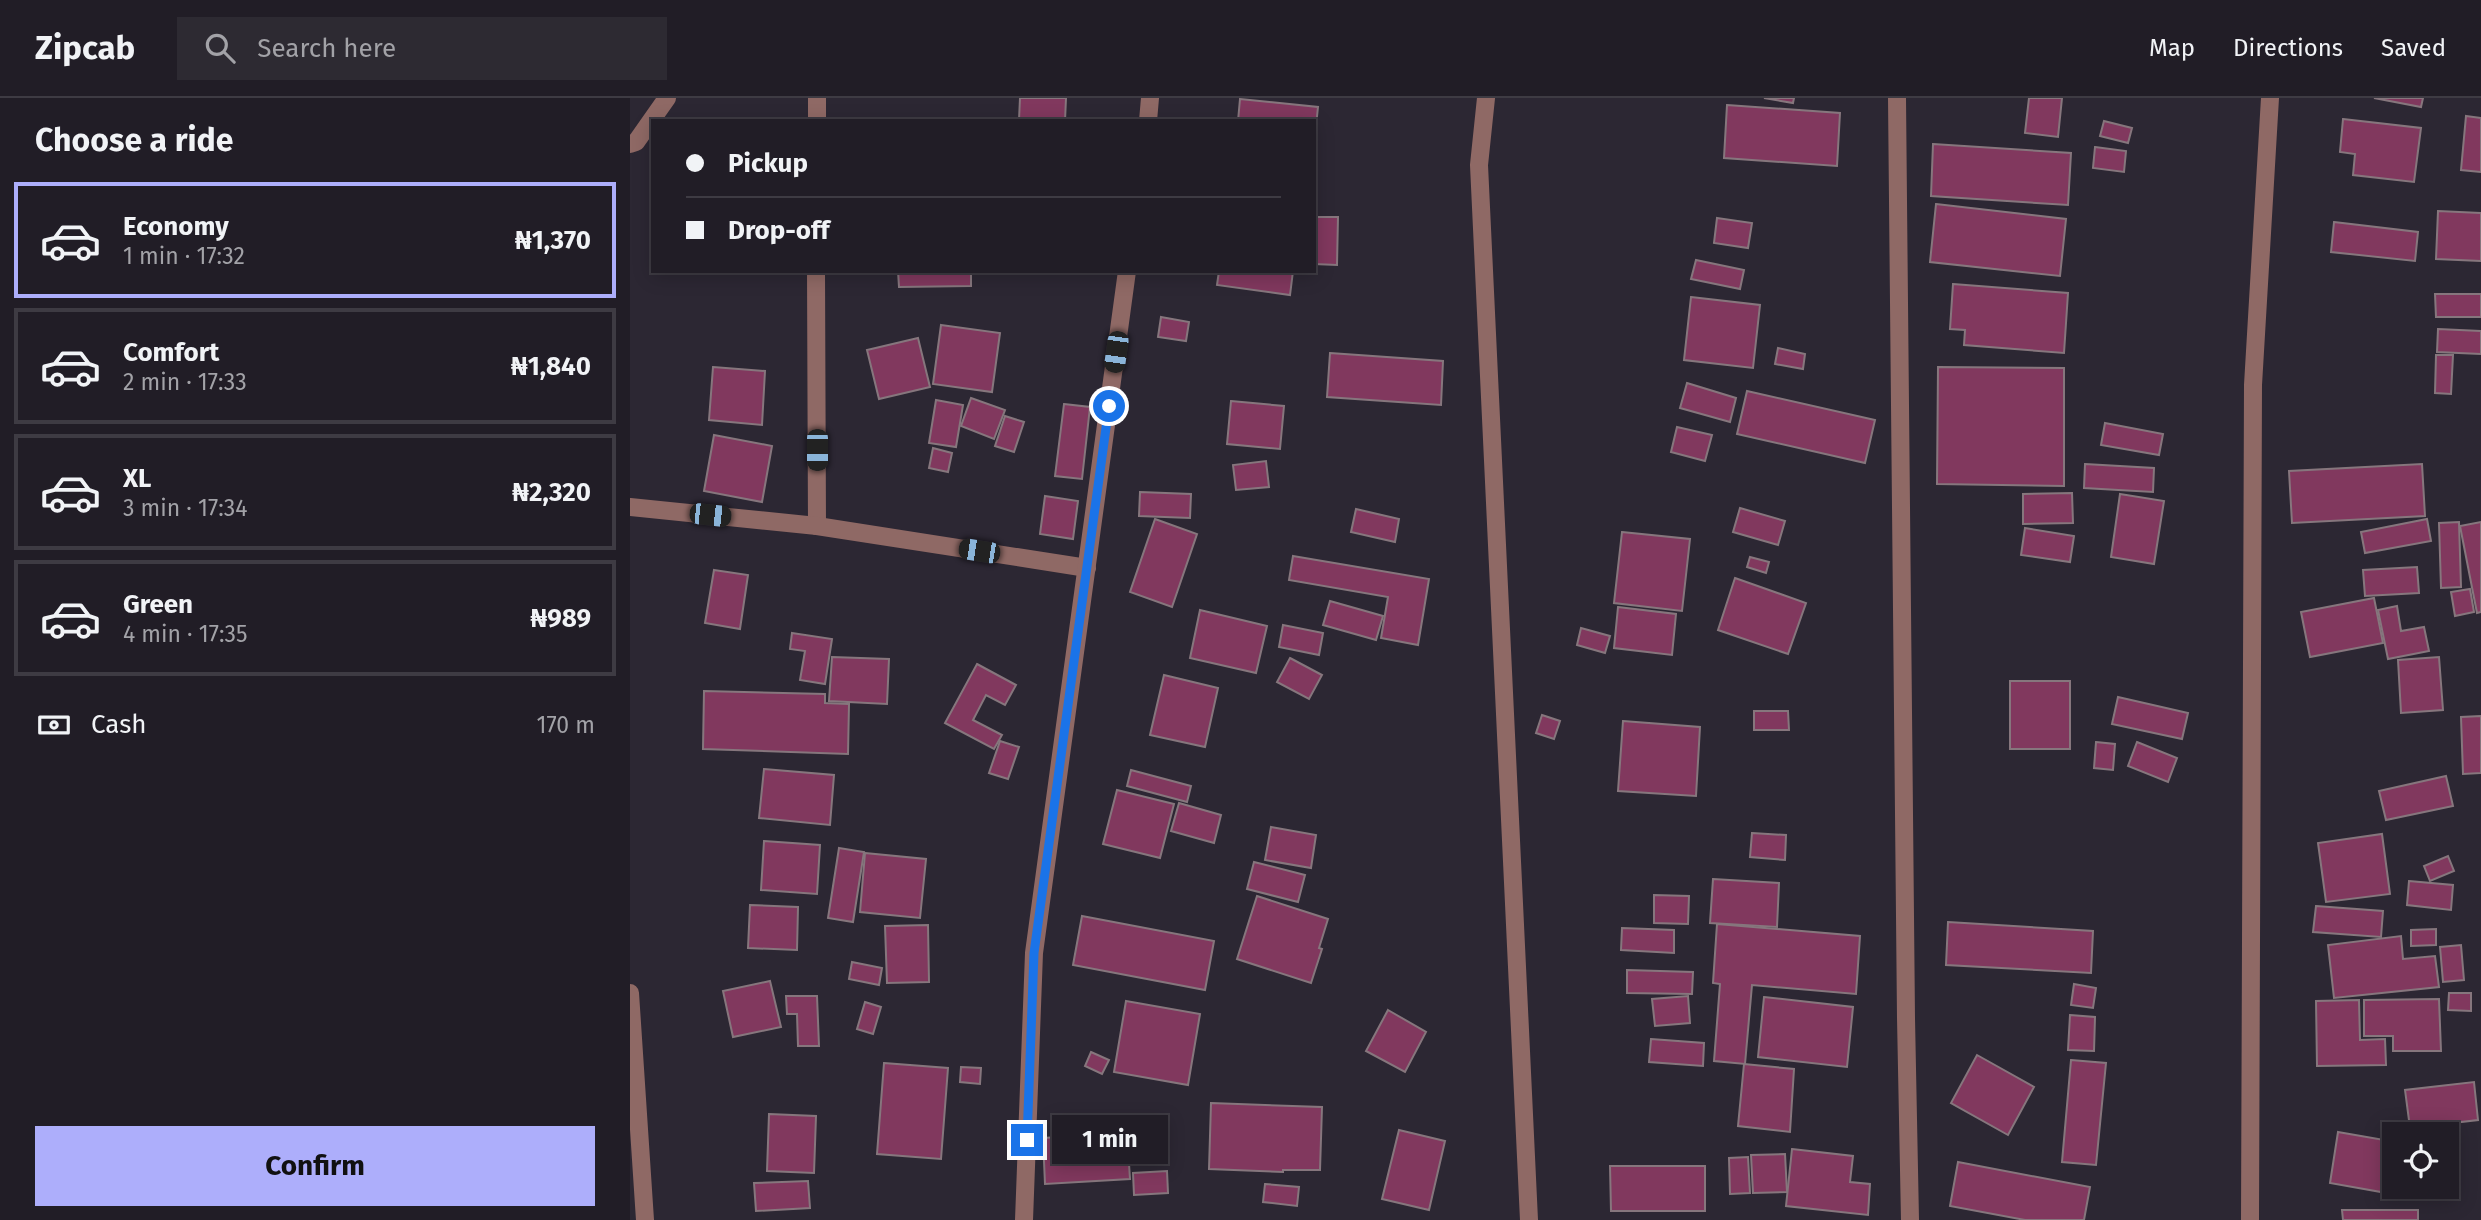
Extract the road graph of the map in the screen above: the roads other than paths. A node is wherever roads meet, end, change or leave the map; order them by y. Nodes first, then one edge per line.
1 (667, 98) edge
2 (817, 98) edge
3 (1150, 98) edge
4 (1486, 98) edge
5 (1896, 98) edge
6 (2270, 98) edge
7 (652, 119) edge
8 (817, 119) edge
9 (1147, 119) edge
10 (651, 121) edge
11 (630, 144) edge
12 (816, 273) edge
13 (1127, 273) edge
14 (630, 507) edge
15 (817, 526) junction
16 (1087, 568) junction
17 (630, 993) edge
18 (645, 1220) edge
19 (1024, 1220) edge
20 (1529, 1220) edge
21 (1910, 1220) edge
22 (2250, 1220) edge

1 - 7 street
2 - 8 street
3 - 9 street
4 - 20 street
5 - 21 street
6 - 22 street
10 - 11 street
12 - 15 street
13 - 16 street
14 - 15 street
15 - 16 street
16 - 19 street
17 - 18 street

